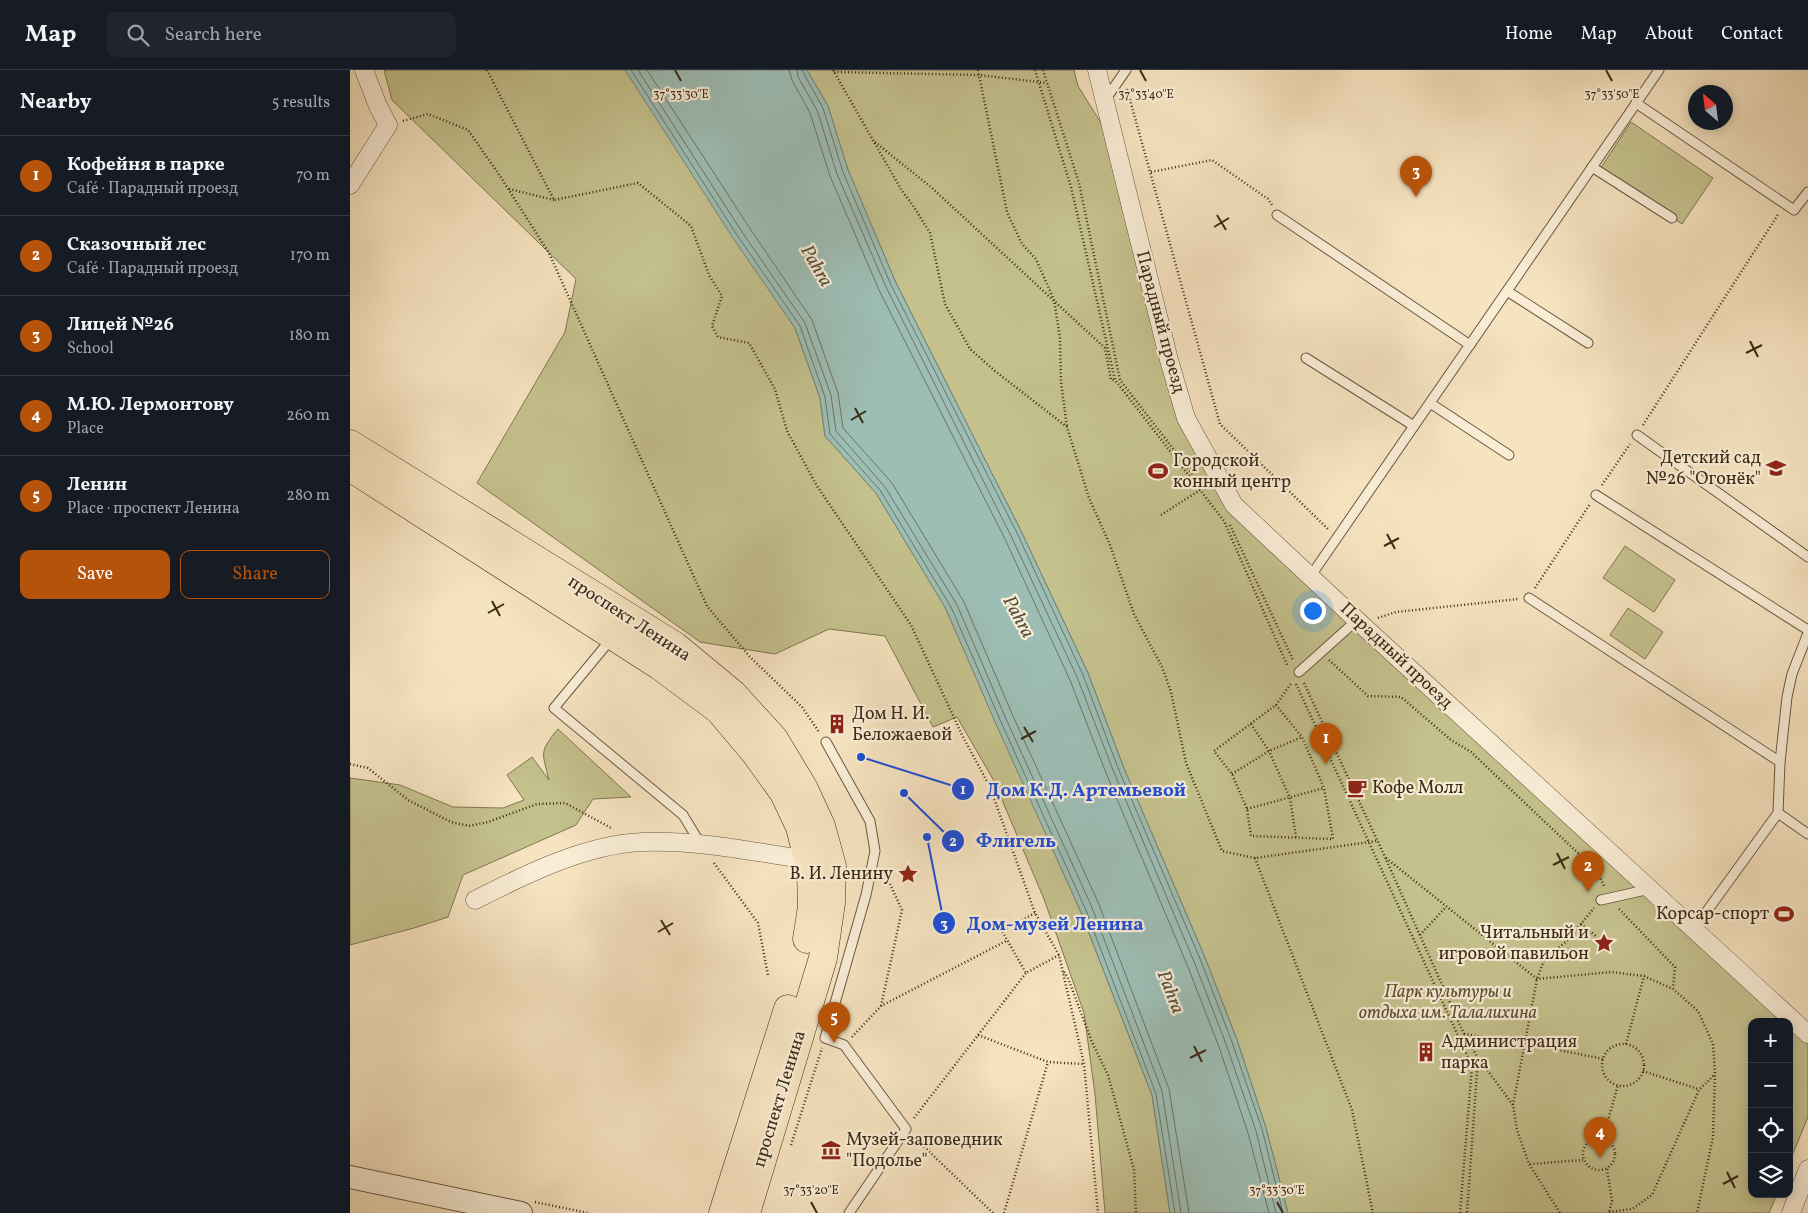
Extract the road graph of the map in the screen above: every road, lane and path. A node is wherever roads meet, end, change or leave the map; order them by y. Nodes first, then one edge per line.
1 (364, 70) edge
2 (487, 70) edge
3 (978, 70) edge
4 (1035, 70) edge
5 (1043, 70) edge
6 (1096, 70) edge
7 (1659, 70) edge
8 (834, 71) edge
9 (1125, 72) edge
10 (980, 75) junction
11 (1039, 82) junction
12 (1048, 83) junction
13 (1103, 95) junction
14 (1636, 103) junction
15 (388, 125) junction
16 (872, 140) junction
17 (1592, 167) junction
18 (1151, 172) junction
19 (350, 185) edge
20 (509, 189) junction
21 (1808, 192) edge
22 (554, 200) junction
23 (1785, 204) junction
24 (1278, 215) joint
25 (1672, 218) dead end
26 (1507, 291) junction
27 (1588, 343) dead end
28 (1470, 344) junction
29 (1107, 348) junction
30 (1113, 348) junction
31 (1306, 358) dead end
32 (1115, 380) junction
33 (1120, 380) junction
34 (1430, 403) junction
35 (1414, 426) junction
36 (1067, 427) junction
37 (1637, 435) junction
38 (350, 444) edge
39 (1509, 454) dead end
40 (350, 467) edge
41 (1202, 488) junction
42 (1596, 495) junction
43 (1161, 515) dead end
44 (1337, 538) junction
45 (1808, 557) edge
46 (1310, 576) junction
47 (1529, 598) junction
48 (1359, 622) junction
49 (1808, 631) edge
50 (614, 636) junction
51 (1320, 652) junction
52 (1296, 676) junction
53 (1276, 705) junction
54 (1251, 724) junction
55 (1302, 738) junction
56 (826, 742) joint
57 (1269, 751) junction
58 (1780, 762) junction
59 (350, 764) edge
60 (1232, 774) junction
61 (1324, 788) junction
62 (1290, 798) junction
63 (1247, 809) junction
64 (1778, 813) junction
65 (1808, 834) edge
66 (1296, 838) junction
67 (1377, 841) junction
68 (641, 842) junction
69 (1369, 842) junction
70 (700, 843) junction
71 (875, 851) junction
72 (1385, 857) junction
73 (1255, 858) junction
74 (809, 860) junction
75 (1650, 888) junction
76 (474, 900) dead end
77 (1605, 900) junction
78 (1446, 906) junction
79 (1035, 913) junction
80 (1581, 924) junction
81 (1694, 929) junction
82 (1420, 935) junction
83 (1597, 937) dead end
84 (1008, 940) junction
85 (1059, 955) junction
86 (1062, 969) junction
87 (1026, 973) junction
88 (768, 975) dead end
89 (1644, 976) junction
90 (1537, 979) junction
91 (1673, 989) junction
92 (882, 1006) junction
93 (1464, 1034) junction
94 (1808, 1034) edge
95 (978, 1035) junction
96 (825, 1038) junction
97 (1524, 1043) junction
98 (1626, 1044) junction
99 (844, 1045) junction
100 (1478, 1058) junction
101 (1603, 1059) junction
102 (1048, 1062) junction
103 (1084, 1064) junction
104 (1643, 1071) junction
105 (1715, 1074) junction
106 (1618, 1085) junction
107 (1699, 1090) junction
108 (1513, 1105) junction
109 (906, 1129) junction
110 (1603, 1138) junction
111 (790, 1149) dead end
112 (1583, 1160) junction
113 (1530, 1164) junction
114 (1607, 1169) junction
115 (1808, 1169) edge
116 (350, 1177) edge
117 (521, 1213) edge
118 (723, 1213) edge
119 (746, 1213) edge
120 (849, 1213) edge
121 (993, 1213) edge
122 (1004, 1213) edge
123 (1098, 1213) edge
124 (1136, 1213) edge
125 (1373, 1213) edge
126 (1460, 1213) edge
127 (1467, 1213) edge
128 (1560, 1213) edge
129 (1608, 1213) edge
130 (1697, 1213) edge
131 (1791, 1213) edge

1 - 15 street
2 - 22 path
3 - 10 path
4 - 11 path
5 - 12 path
6 - 13 street, Парадный проезд
7 - 14 lane
8 - 10 path
8 - 16 path
9 - 13 lane
9 - 18 path
10 - 11 path
10 - 36 path
11 - 12 path
11 - 29 path
12 - 30 path
13 - 46 street, Парадный проезд
14 - 17 lane
14 - 23 lane
15 - 19 street
15 - 20 path
16 - 29 path
16 - 36 path
17 - 25 lane
17 - 26 lane
18 - 24 path
18 - 44 path
20 - 22 path
20 - 56 path
21 - 23 lane
22 - 79 path
23 - 37 path
24 - 28 lane
26 - 27 lane
26 - 28 lane
28 - 34 lane
29 - 30 path
29 - 32 path
30 - 33 path
31 - 35 lane
32 - 33 path
32 - 41 path
33 - 41 path
34 - 35 lane
34 - 39 lane
35 - 44 lane
36 - 73 path
37 - 42 path
37 - 45 lane
38 - 119 main road, проспект Ленина
40 - 50 main road, проспект Ленина
41 - 43 path
41 - 52 path
41 - 52 path
42 - 47 path
42 - 49 lane
44 - 46 lane
46 - 48 street, Парадный проезд
47 - 48 path
47 - 58 lane
48 - 51 lane
48 - 75 street, Парадный проезд
49 - 58 lane
50 - 70 lane
50 - 74 main road, проспект Ленина
51 - 52 lane
51 - 77 path
52 - 53 path
52 - 67 path
52 - 69 path
53 - 54 path
53 - 55 path
54 - 57 path
54 - 60 path
55 - 57 path
55 - 61 path
56 - 71 lane
57 - 60 path
57 - 62 path
58 - 64 lane
59 - 68 path
60 - 63 path
61 - 62 path
61 - 66 path
62 - 63 path
62 - 66 path
63 - 66 path
64 - 65 lane
64 - 81 lane
67 - 69 path
67 - 72 path
68 - 70 street
68 - 76 street
69 - 73 path
69 - 126 path
70 - 74 street
70 - 88 path
71 - 92 path
71 - 96 lane
72 - 78 path
72 - 82 path
73 - 125 path
74 - 118 main road, проспект Ленина
75 - 77 lane
75 - 81 street, Парадный проезд
77 - 80 path
77 - 91 path
78 - 82 path
78 - 90 path
79 - 84 path
79 - 85 path
80 - 83 path
80 - 90 path
81 - 94 street, Парадный проезд
82 - 93 path
84 - 87 path
84 - 92 path
85 - 86 path
85 - 87 path
86 - 103 path
86 - 124 path
87 - 95 path
89 - 90 path
89 - 91 path
89 - 98 path
90 - 97 path
91 - 105 path
92 - 99 path
93 - 97 path
93 - 100 path
95 - 102 path
95 - 109 path
96 - 99 lane
96 - 111 path
97 - 101 path
97 - 108 path
98 - 101 path
98 - 104 path
99 - 109 lane
100 - 108 path
100 - 127 path
101 - 106 path
102 - 103 path
102 - 122 path
103 - 123 path
104 - 106 path
104 - 107 path
105 - 107 path
105 - 130 path
106 - 110 path
107 - 129 path
108 - 113 path
109 - 120 lane
109 - 121 path
110 - 112 path
110 - 114 path
112 - 113 path
112 - 114 path
113 - 128 path
114 - 129 path
115 - 131 street
116 - 117 street

